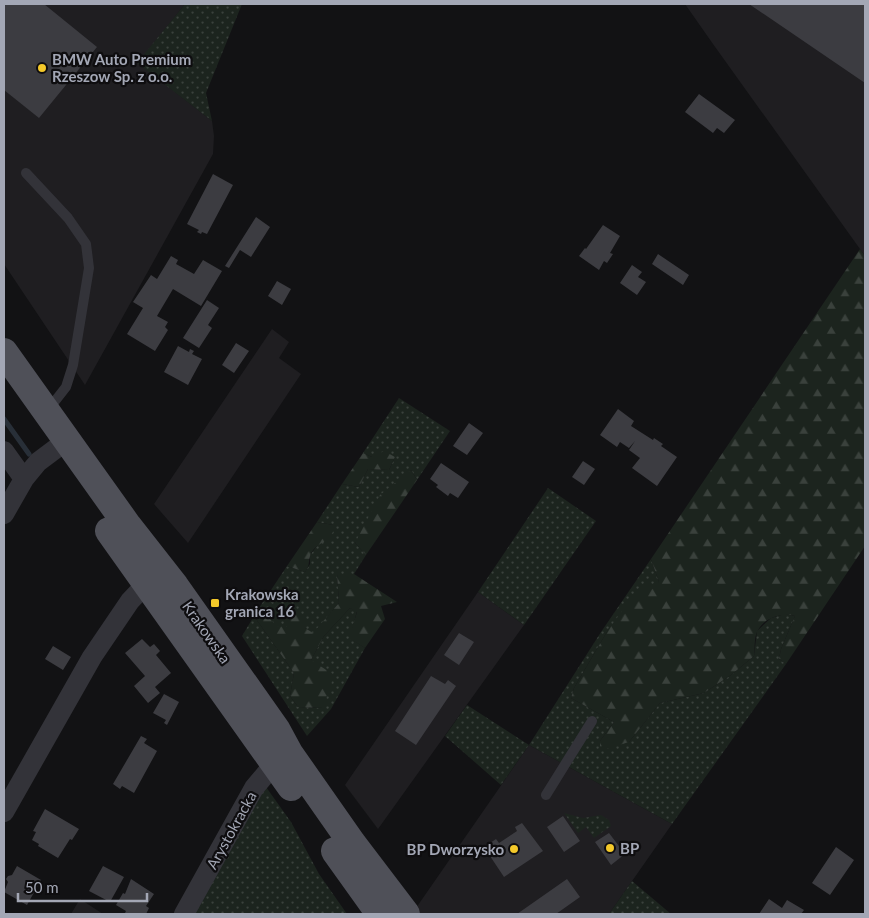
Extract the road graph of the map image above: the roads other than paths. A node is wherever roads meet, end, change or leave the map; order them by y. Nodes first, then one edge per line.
1 (26, 173) dead end
2 (4, 352) edge
3 (4, 383) edge
4 (46, 413) junction
5 (59, 446) junction
6 (4, 451) edge
7 (21, 484) junction
8 (4, 514) edge
9 (146, 584) junction
10 (592, 722) dead end
11 (282, 759) junction
12 (546, 794) dead end
13 (4, 812) edge
14 (184, 914) edge
15 (380, 914) edge
16 (406, 914) edge

1 - 4 lane
2 - 4 main road, Krakowska
3 - 5 main road, Krakowska
4 - 5 main road, Krakowska
5 - 7 street
5 - 9 main road, Krakowska
5 - 11 main road, Krakowska
6 - 7 street
7 - 8 street
9 - 11 main road, Krakowska
9 - 13 street
10 - 12 lane
11 - 14 street, Arystokracka
11 - 15 main road, Krakowska
11 - 16 main road, Krakowska

